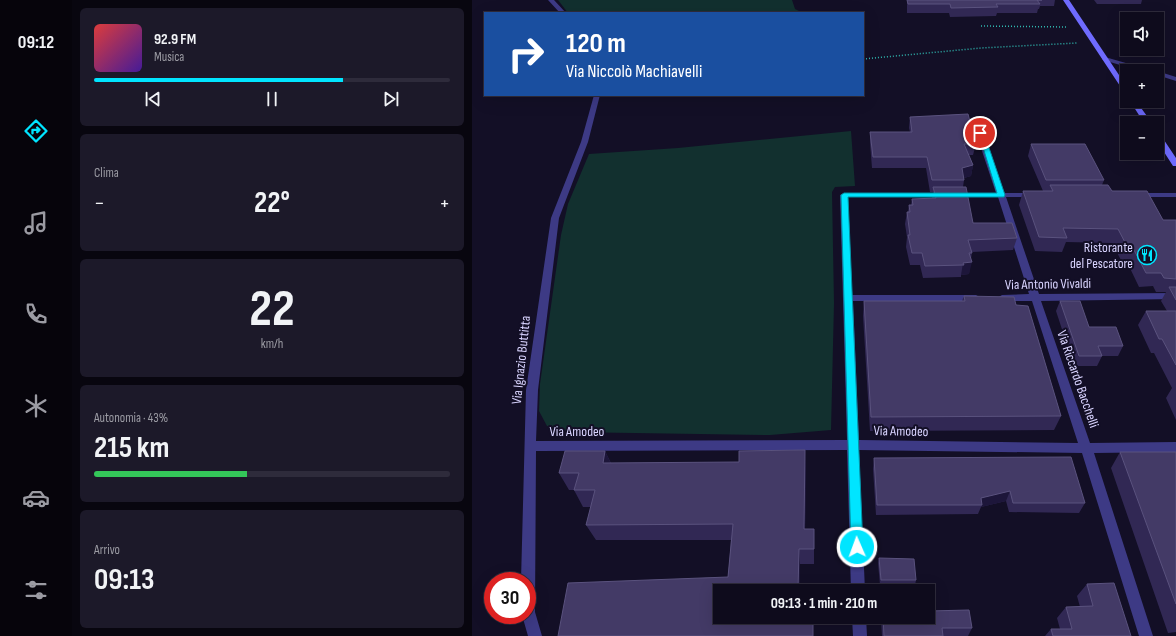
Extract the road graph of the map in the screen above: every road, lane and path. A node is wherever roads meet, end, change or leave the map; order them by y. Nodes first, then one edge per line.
1 (551, 0) edge
2 (1066, 0) edge
3 (562, 12) edge
4 (981, 26) dead end
5 (1084, 27) junction
6 (1094, 42) junction
7 (864, 58) edge
8 (1104, 59) junction
9 (1122, 64) edge
10 (1164, 75) edge
11 (1176, 79) edge
12 (1120, 82) edge
13 (597, 96) edge
14 (980, 133) dead end
15 (1164, 146) edge
16 (1176, 164) edge
17 (1001, 195) junction
18 (1041, 195) edge
19 (1128, 195) edge
20 (1176, 195) edge
21 (1176, 296) edge
22 (848, 298) junction
23 (1035, 298) junction
24 (853, 445) junction
25 (530, 446) junction
26 (1176, 447) edge
27 (1086, 448) junction
28 (858, 584) edge
29 (859, 624) edge
30 (535, 636) edge
31 (860, 636) edge
32 (1146, 636) edge

1 - 3 street
2 - 5 main road
4 - 5 path
5 - 6 main road
6 - 7 path
6 - 8 main road
8 - 9 street
8 - 12 main road
10 - 11 street
13 - 25 street, Via Ignazio Buttitta
14 - 17 street, Via Riccardo Bacchelli
15 - 16 main road
17 - 18 street
17 - 22 street
17 - 23 street, Via Riccardo Bacchelli
19 - 20 street
21 - 23 street, Via Antonio Vivaldi
22 - 23 street, Via Antonio Vivaldi
22 - 24 street
23 - 27 street, Via Riccardo Bacchelli
24 - 25 street, Via Amodeo
24 - 27 street, Via Amodeo
24 - 28 street
25 - 30 street, Via Ignazio Buttitta
26 - 27 street, Via Amodeo
27 - 32 street, Via Riccardo Bacchelli
29 - 31 street

